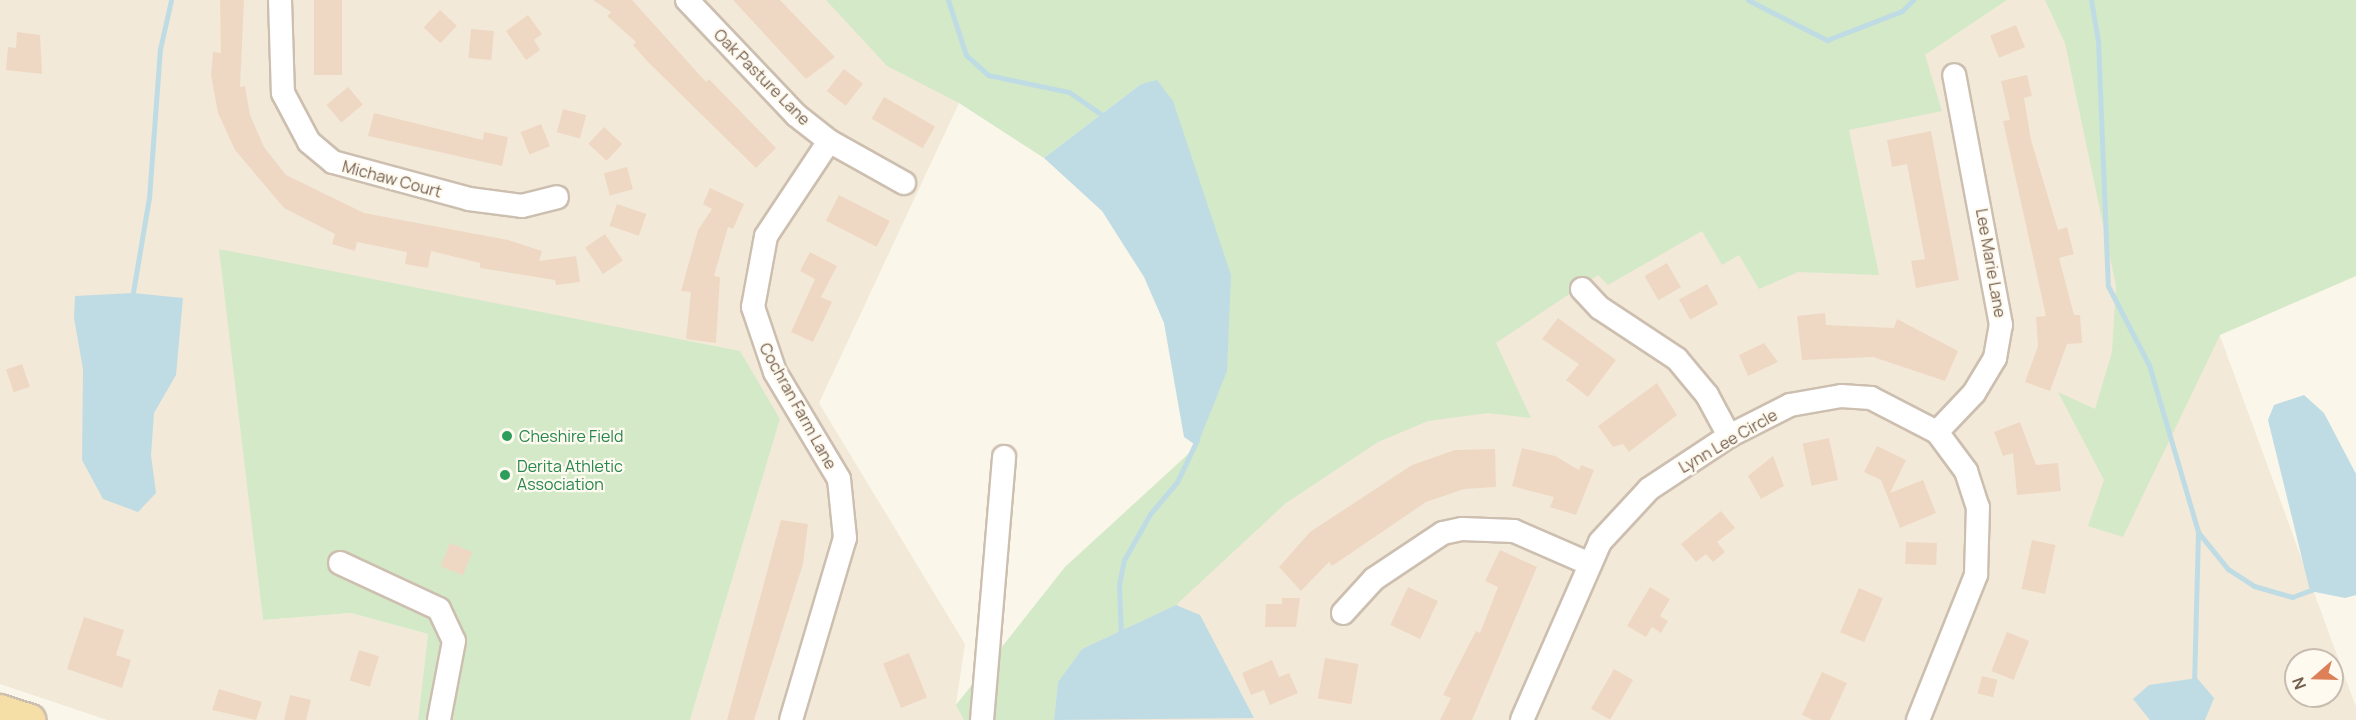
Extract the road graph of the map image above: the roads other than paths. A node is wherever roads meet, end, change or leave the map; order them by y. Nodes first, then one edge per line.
1 (280, 0) edge
2 (687, 0) edge
3 (1954, 75) dead end
4 (829, 141) junction
5 (904, 183) dead end
6 (557, 197) dead end
7 (1582, 289) dead end
8 (1937, 432) junction
9 (1729, 436) junction
10 (1004, 457) dead end
11 (340, 563) dead end
12 (1590, 564) junction
13 (1343, 613) dead end
14 (0, 710) edge
15 (30, 720) edge
16 (439, 720) edge
17 (791, 720) edge
18 (982, 720) edge
19 (1522, 720) edge
20 (1918, 720) edge

1 - 6 street, Michaw Court
2 - 4 street, Oak Pasture Lane
3 - 8 street, Lee Marie Lane
4 - 5 street, Oak Pasture Lane
4 - 17 street, Cochran Farm Lane
7 - 9 street
8 - 9 street, Lynn Lee Circle
8 - 20 street, Lynn Lee Circle
9 - 12 street, Lynn Lee Circle
10 - 18 street
11 - 16 street
12 - 13 street
12 - 19 street, Lynn Lee Circle
14 - 15 main road

